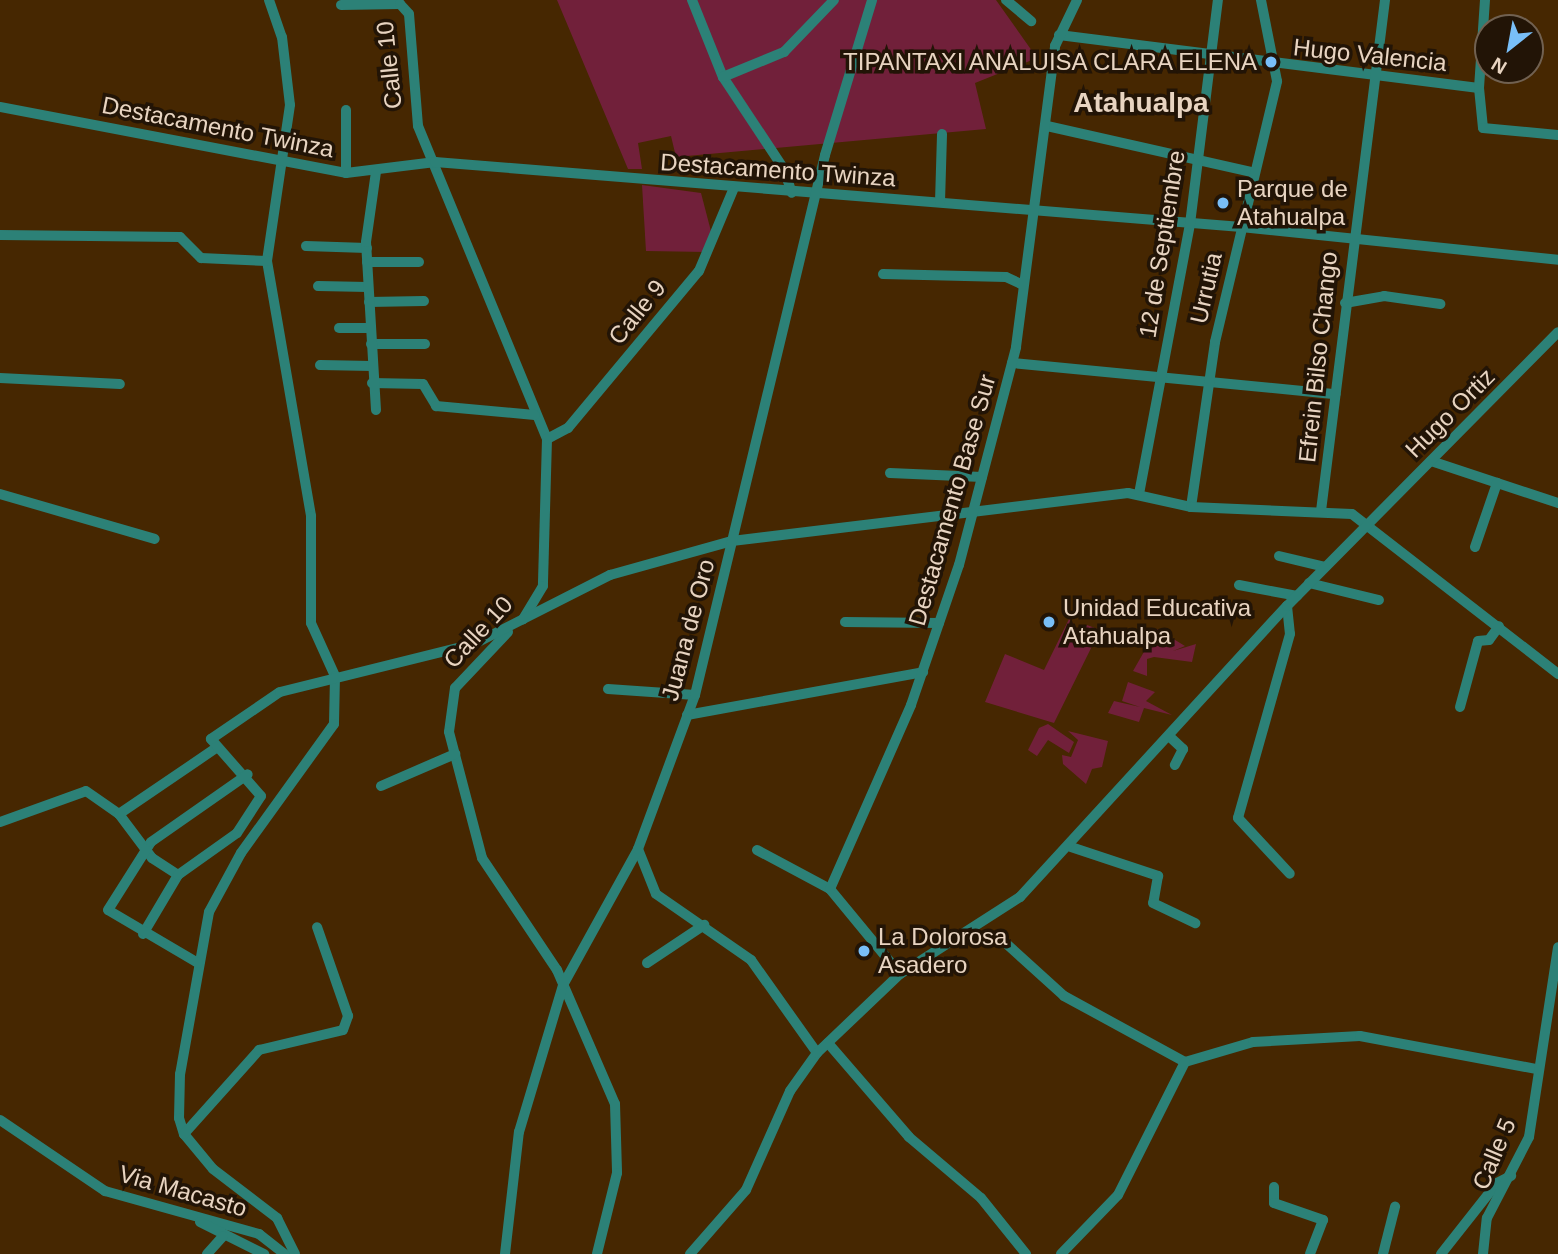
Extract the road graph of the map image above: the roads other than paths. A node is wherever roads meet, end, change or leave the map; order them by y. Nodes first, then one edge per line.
1 (269, 0) edge
2 (692, 0) edge
3 (834, 0) edge
4 (872, 0) edge
5 (1006, 0) edge
6 (1077, 0) edge
7 (1218, 0) edge
8 (1261, 0) edge
9 (1385, 0) edge
10 (1485, 0) edge
11 (341, 5) dead end
12 (1031, 21) dead end
13 (1059, 35) junction
14 (1210, 58) junction
15 (1276, 66) junction
16 (1379, 75) junction
17 (723, 77) junction
18 (1479, 88) junction
19 (0, 107) edge
20 (346, 110) dead end
21 (1047, 126) junction
22 (942, 134) dead end
23 (1558, 135) edge
24 (281, 162) junction
25 (435, 162) junction
26 (1197, 164) junction
27 (376, 172) junction
28 (1251, 172) junction
29 (346, 173) junction
30 (733, 190) junction
31 (792, 193) junction
32 (817, 195) junction
33 (940, 202) junction
34 (1034, 210) junction
35 (1190, 223) junction
36 (1241, 227) junction
37 (0, 235) edge
38 (1352, 239) junction
39 (306, 246) dead end
40 (367, 248) junction
41 (1558, 260) edge
42 (267, 261) junction
43 (367, 262) junction
44 (419, 262) dead end
45 (883, 274) dead end
46 (1024, 285) junction
47 (318, 286) dead end
48 (369, 288) junction
49 (424, 301) dead end
50 (369, 302) junction
51 (1345, 303) junction
52 (1440, 304) dead end
53 (339, 328) dead end
54 (370, 328) junction
55 (1558, 332) edge
56 (371, 344) junction
57 (425, 344) dead end
58 (1012, 363) junction
59 (320, 365) dead end
60 (372, 366) junction
61 (1161, 375) junction
62 (0, 378) edge
63 (1211, 380) junction
64 (372, 383) junction
65 (120, 384) dead end
66 (1336, 394) junction
67 (376, 410) dead end
68 (535, 415) junction
69 (547, 439) junction
70 (1431, 461) junction
71 (890, 473) dead end
72 (982, 477) junction
73 (1497, 483) junction
74 (0, 494) edge
75 (1139, 494) junction
76 (1558, 503) edge
77 (1191, 507) junction
78 (974, 508) junction
79 (1321, 511) junction
80 (1370, 521) junction
81 (155, 539) dead end
82 (732, 541) junction
83 (1475, 547) dead end
84 (1279, 556) dead end
85 (1325, 567) junction
86 (1310, 583) junction
87 (1239, 585) dead end
88 (1297, 596) junction
89 (1379, 600) dead end
90 (1287, 606) junction
91 (522, 620) junction
92 (845, 622) dead end
93 (939, 623) junction
94 (1499, 626) junction
95 (923, 672) junction
96 (1558, 674) edge
97 (335, 676) junction
98 (608, 689) dead end
99 (695, 695) junction
100 (1460, 707) dead end
101 (687, 715) junction
102 (1170, 737) junction
103 (216, 748) junction
104 (455, 754) junction
105 (1175, 765) dead end
106 (248, 774) junction
107 (381, 786) dead end
108 (119, 814) junction
109 (0, 822) edge
110 (1071, 847) junction
111 (638, 849) junction
112 (757, 850) dead end
113 (146, 851) junction
114 (1290, 874) dead end
115 (178, 875) junction
116 (830, 889) junction
117 (1195, 923) dead end
118 (704, 925) junction
119 (317, 927) dead end
120 (143, 934) junction
121 (955, 940) junction
122 (1558, 947) edge
123 (198, 963) junction
124 (647, 963) dead end
125 (900, 974) junction
126 (563, 985) junction
127 (828, 1043) junction
128 (817, 1053) junction
129 (1185, 1062) junction
130 (1537, 1069) junction
131 (0, 1120) edge
132 (184, 1133) junction
133 (1511, 1176) junction
134 (1274, 1187) dead end
135 (1395, 1207) dead end
136 (198, 1220) junction
137 (223, 1236) junction
138 (207, 1254) edge
139 (264, 1254) edge
140 (285, 1254) edge
141 (295, 1254) edge
142 (505, 1254) edge
143 (597, 1254) edge
144 (690, 1254) edge
145 (1026, 1254) edge
146 (1061, 1254) edge
147 (1310, 1254) edge
148 (1383, 1254) edge
149 (1441, 1254) edge
150 (1483, 1254) edge

1 - 24 street
2 - 17 street
3 - 17 street
4 - 32 street, Juana de Oro
5 - 12 street
6 - 13 street, Destacamento Base Sur
7 - 14 street, 12 de Septiembre
8 - 15 street, Urrutia
9 - 16 street, Efrein Bilso Chango
10 - 18 street
11 - 25 street, Calle 10
13 - 14 street, Hugo Valencia
13 - 21 street, Destacamento Base Sur
14 - 15 street, Hugo Valencia
14 - 26 street, 12 de Septiembre
15 - 16 street, Hugo Valencia
15 - 28 street, Urrutia
16 - 18 street, Hugo Valencia
16 - 38 street, Efrein Bilso Chango
17 - 31 street
18 - 23 street, Hugo Valencia
19 - 24 street, Destacamento Twinza
20 - 29 street
21 - 26 street
21 - 34 street, Destacamento Base Sur
22 - 33 street
24 - 29 street, Destacamento Twinza
24 - 42 street
25 - 27 street, Destacamento Twinza
25 - 30 street, Destacamento Twinza
25 - 68 street, Calle 10
26 - 28 street
26 - 35 street, 12 de Septiembre
27 - 29 street, Destacamento Twinza
27 - 40 street
28 - 36 street, Urrutia
30 - 31 street, Destacamento Twinza
30 - 69 street, Calle 9
31 - 32 street, Destacamento Twinza
32 - 33 street, Destacamento Twinza
32 - 82 street, Juana de Oro
33 - 34 street, Destacamento Twinza
34 - 35 street, Destacamento Twinza
34 - 46 street, Destacamento Base Sur
35 - 36 street, Destacamento Twinza
35 - 61 street, 12 de Septiembre
36 - 38 street, Destacamento Twinza
36 - 63 street, Urrutia
37 - 42 street
38 - 41 street, Destacamento Twinza
38 - 51 street, Efrein Bilso Chango
39 - 40 street
40 - 43 street
42 - 97 street
43 - 44 street
43 - 48 street
45 - 46 street
46 - 58 street, Destacamento Base Sur
47 - 48 street
48 - 50 street
49 - 50 street
50 - 54 street
51 - 52 street
51 - 66 street, Efrein Bilso Chango
53 - 54 street
54 - 56 street
55 - 70 street, Hugo Ortiz
56 - 57 street
56 - 60 street
58 - 61 street
58 - 72 street, Destacamento Base Sur
59 - 60 street
60 - 64 street
61 - 63 street
61 - 75 street, 12 de Septiembre
62 - 65 street
63 - 66 street
63 - 77 street, Urrutia
64 - 67 street
64 - 68 street
66 - 79 street, Efrein Bilso Chango
68 - 69 street, Calle 10
69 - 91 street, Calle 10
70 - 73 street
70 - 80 street, Hugo Ortiz
71 - 72 street
72 - 78 street, Destacamento Base Sur
73 - 76 street
73 - 83 street
74 - 81 street
75 - 77 street
75 - 78 street
77 - 79 street
78 - 82 street
78 - 93 street, Destacamento Base Sur
79 - 80 street
80 - 85 street, Hugo Ortiz
80 - 94 street
82 - 91 street
82 - 99 street, Juana de Oro
84 - 85 street
85 - 86 street, Hugo Ortiz
86 - 88 street, Hugo Ortiz
86 - 89 street
87 - 88 street
88 - 90 street, Hugo Ortiz
90 - 102 street, Hugo Ortiz
90 - 114 street
91 - 97 street
91 - 104 street, Calle 10
92 - 93 street
93 - 95 street, Destacamento Base Sur
94 - 96 street
94 - 100 street
95 - 101 street
95 - 116 street, Destacamento Base Sur
97 - 103 street
97 - 123 street
98 - 99 street
99 - 101 street, Juana de Oro
101 - 111 street, Juana de Oro
102 - 105 street
102 - 110 street, Hugo Ortiz
103 - 106 street
103 - 108 street
104 - 107 street
104 - 126 street, Calle 10
106 - 113 street
106 - 115 street
108 - 109 street
108 - 113 street
110 - 117 street
110 - 121 street, Hugo Ortiz
111 - 118 street
111 - 126 street, Juana de Oro
112 - 116 street
113 - 115 street
113 - 120 street
115 - 120 street
116 - 125 street
118 - 124 street
118 - 128 street
119 - 132 street
120 - 123 street
121 - 125 street, Hugo Ortiz
121 - 129 street
122 - 130 street, Calle 5
123 - 132 street
125 - 127 street, Hugo Ortiz
126 - 142 street, Juana de Oro
126 - 143 street, Calle 10
127 - 128 street, Hugo Ortiz
127 - 145 street
128 - 144 street, Hugo Ortiz
129 - 130 street
129 - 146 street
130 - 133 street, Calle 5
131 - 136 street, Via Macasto
132 - 141 street
133 - 149 street
133 - 150 street, Calle 5
134 - 147 street
135 - 148 street
136 - 137 street
136 - 140 street, Via Macasto
137 - 138 street
137 - 139 street

